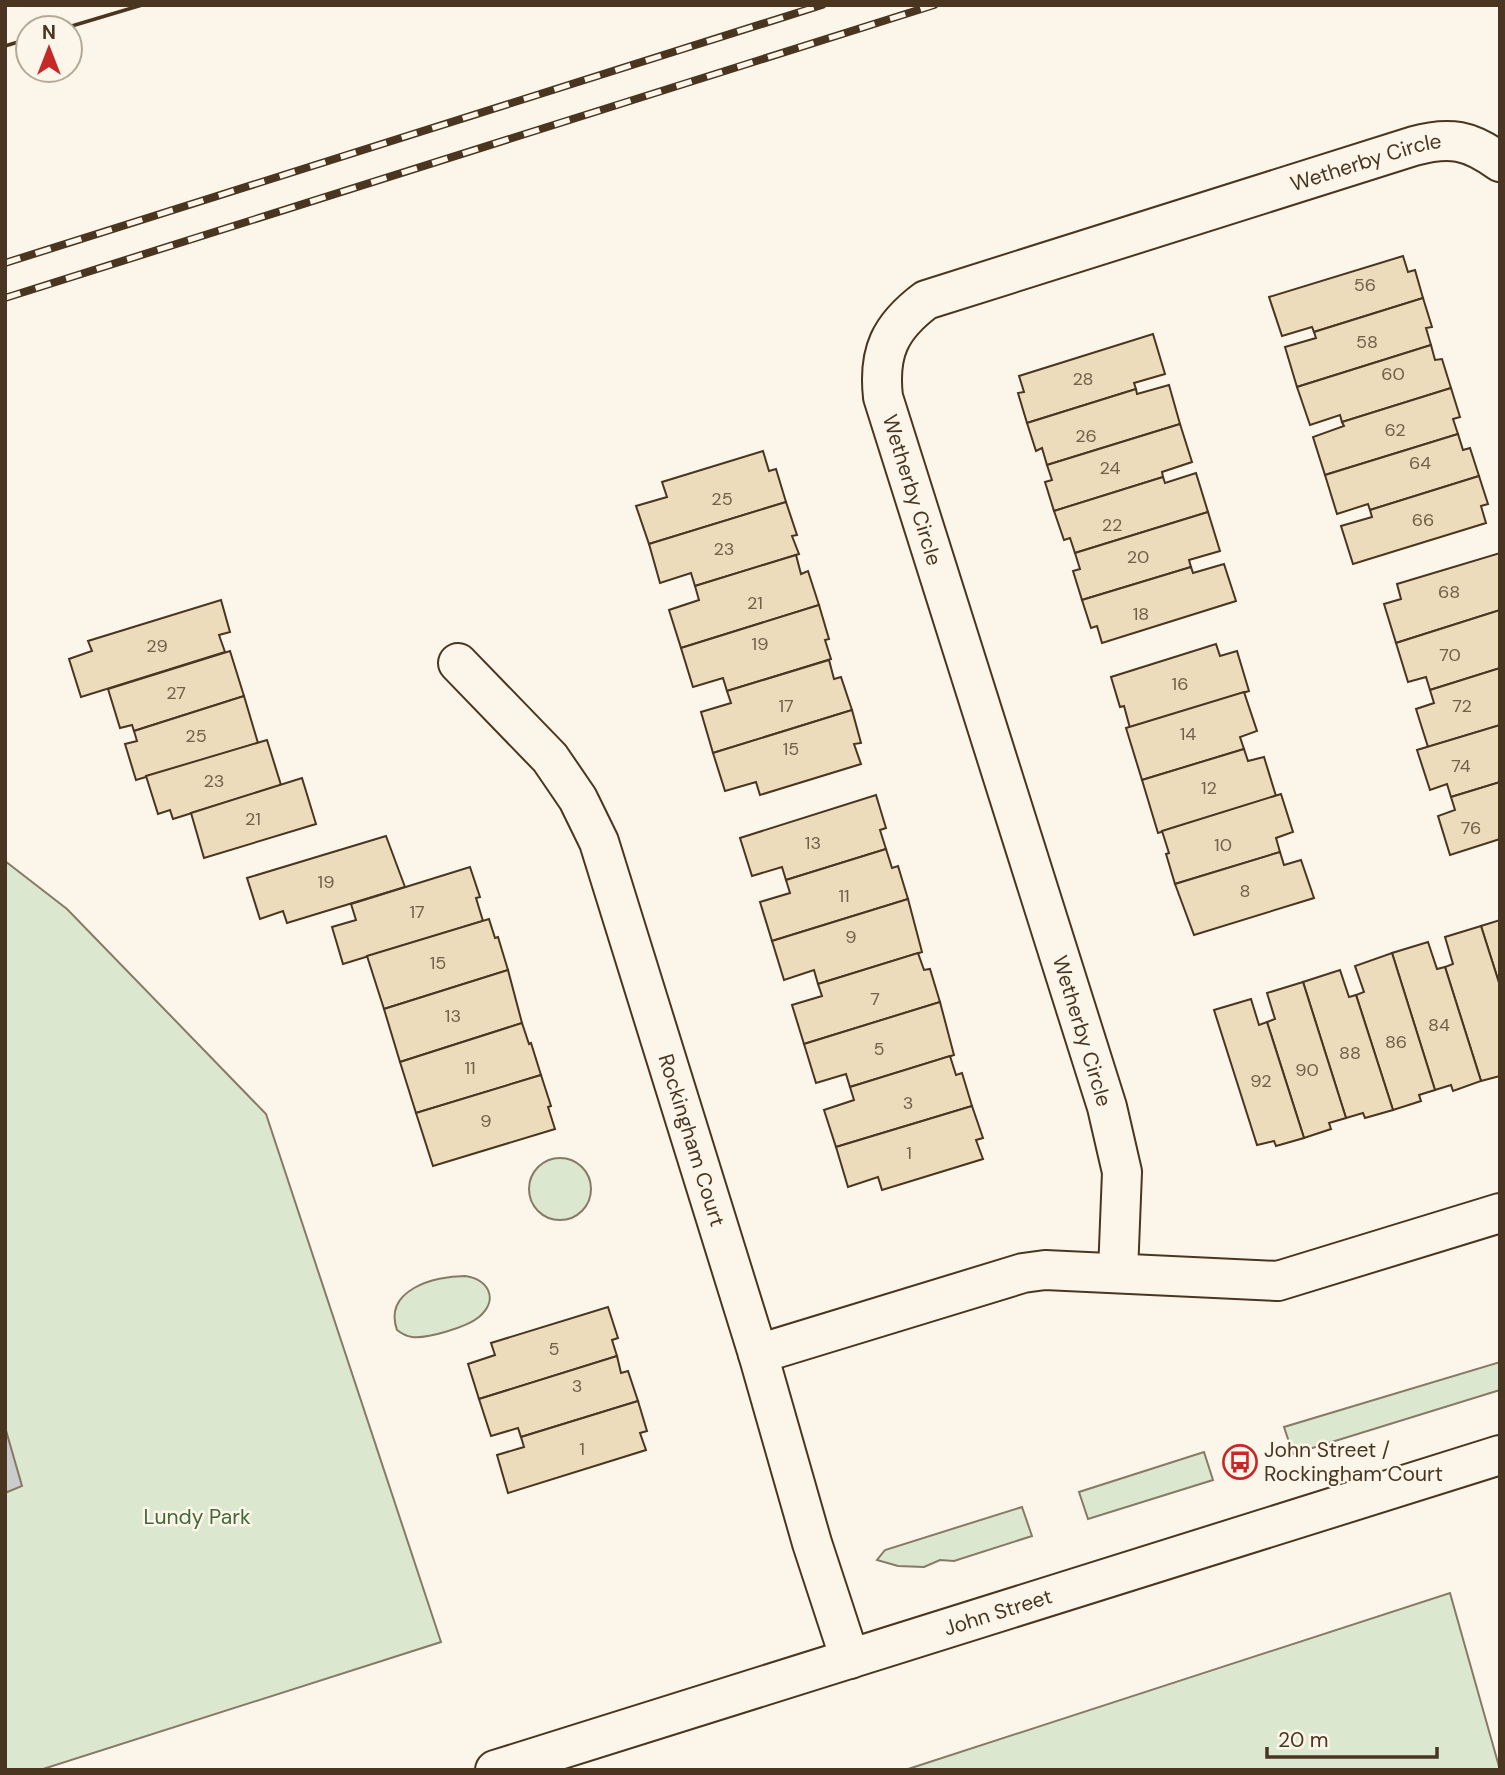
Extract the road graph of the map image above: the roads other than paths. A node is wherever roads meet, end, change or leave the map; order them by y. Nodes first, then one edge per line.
1 (1500, 162) edge
2 (458, 663) dead end
3 (1500, 1213) edge
4 (1118, 1273) junction
5 (758, 1354) junction
6 (1500, 1455) edge
7 (850, 1659) junction
8 (495, 1770) edge

1 - 4 street, Wetherby Circle
2 - 5 street, Rockingham Court
3 - 4 street
4 - 5 street
5 - 7 street, Rockingham Court
6 - 7 street, John Street
7 - 8 street, John Street

